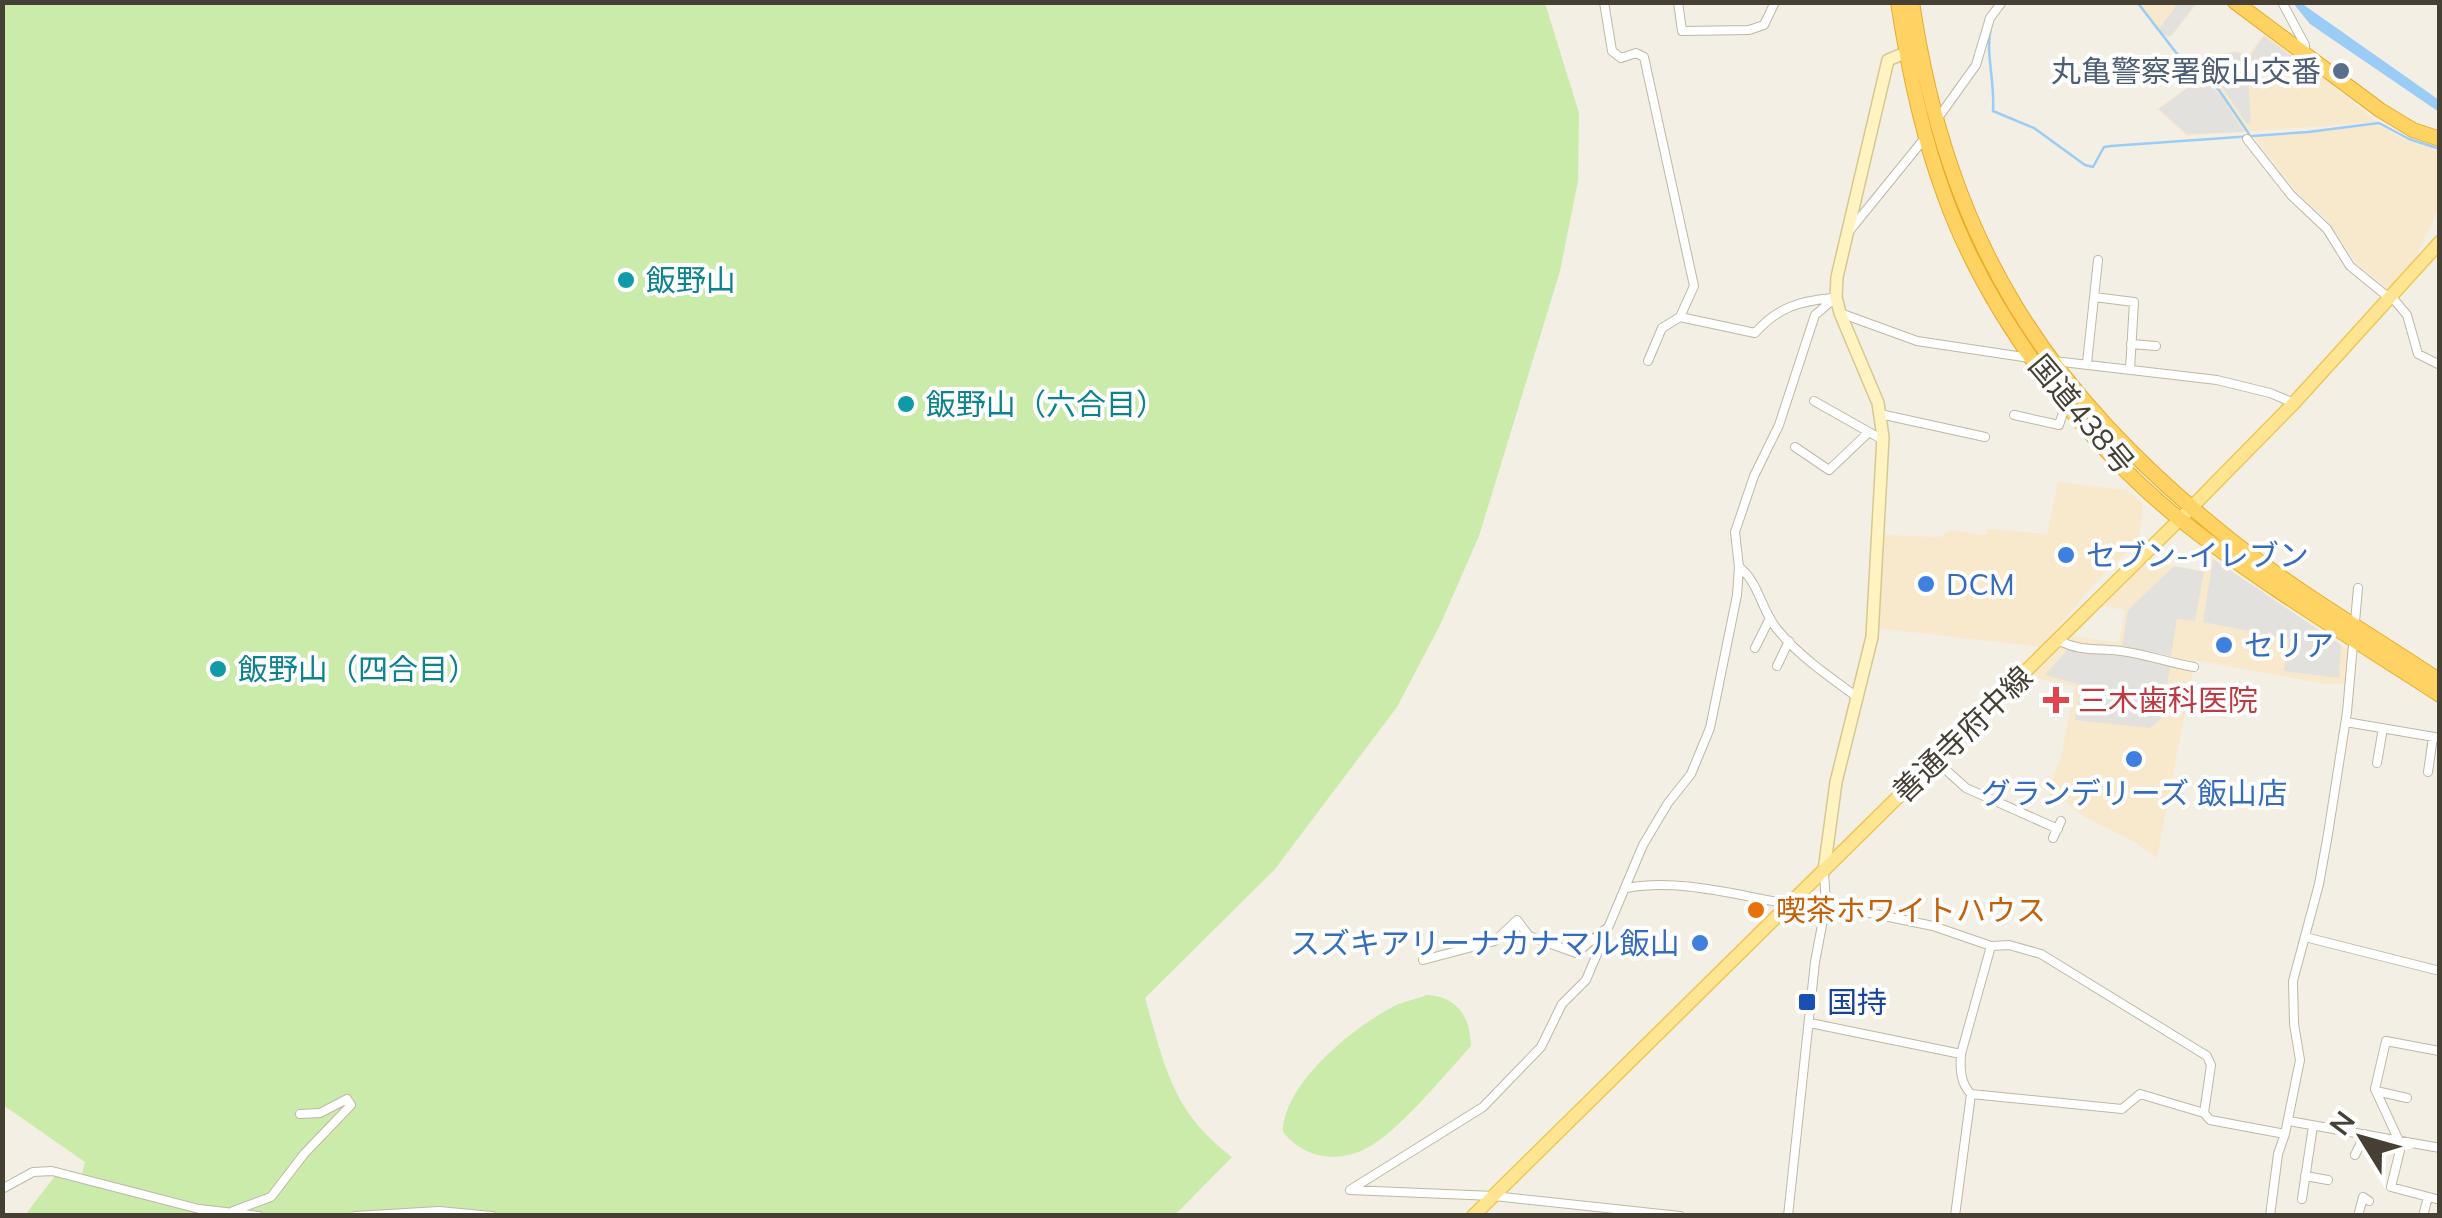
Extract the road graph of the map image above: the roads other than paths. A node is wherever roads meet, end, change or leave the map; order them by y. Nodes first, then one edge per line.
1 (1604, 2) edge
2 (1678, 2) edge
3 (1775, 2) edge
4 (1898, 2) edge
5 (1912, 2) edge
6 (2002, 2) edge
7 (2235, 2) edge
8 (2282, 2) edge
9 (1912, 51) junction
10 (2304, 53) junction
11 (1936, 122) junction
12 (1926, 137) junction
13 (2247, 140) dead end
14 (2440, 140) edge
15 (1848, 232) junction
16 (2440, 242) edge
17 (2098, 260) dead end
18 (2096, 272) junction
19 (2109, 273) dead end
20 (2389, 296) junction
21 (2094, 297) junction
22 (1836, 298) junction
23 (1840, 313) junction
24 (1680, 317) junction
25 (2131, 344) junction
26 (2156, 346) dead end
27 (2034, 358) junction
28 (2051, 361) junction
29 (1648, 362) dead end
30 (2087, 363) junction
31 (2440, 365) edge
32 (2130, 369) junction
33 (1814, 401) dead end
34 (2066, 402) junction
35 (2294, 403) junction
36 (1880, 414) junction
37 (2014, 415) dead end
38 (1869, 432) junction
39 (1985, 437) dead end
40 (1883, 440) junction
41 (1795, 448) dead end
42 (2192, 507) junction
43 (2180, 519) junction
44 (1739, 567) junction
45 (2358, 588) dead end
46 (1770, 618) junction
47 (2352, 630) junction
48 (2058, 640) junction
49 (1789, 641) junction
50 (1756, 648) dead end
51 (1777, 666) dead end
52 (2194, 667) dead end
53 (2440, 681) edge
54 (1857, 696) junction
55 (2440, 696) edge
56 (2346, 722) junction
57 (2383, 728) junction
58 (2436, 737) edge
59 (1935, 760) junction
60 (2377, 763) dead end
61 (2428, 772) dead end
62 (2057, 829) dead end
63 (1824, 871) junction
64 (1627, 888) junction
65 (1790, 904) junction
66 (1826, 904) junction
67 (1608, 927) junction
68 (2305, 936) junction
69 (1992, 946) junction
70 (1423, 960) dead end
71 (2440, 971) edge
72 (1810, 1023) junction
73 (2374, 1039) dead end
74 (2386, 1041) junction
75 (2440, 1051) edge
76 (1962, 1054) junction
77 (2376, 1091) junction
78 (1970, 1094) junction
79 (2407, 1098) dead end
80 (300, 1114) dead end
81 (2204, 1114) junction
82 (2289, 1122) junction
83 (2314, 1126) junction
84 (2286, 1134) junction
85 (2365, 1134) junction
86 (2401, 1142) junction
87 (2440, 1148) edge
88 (2355, 1155) dead end
89 (2305, 1176) junction
90 (2328, 1180) dead end
91 (3, 1187) edge
92 (1494, 1196) junction
93 (2428, 1197) junction
94 (2302, 1199) dead end
95 (2440, 1200) edge
96 (2369, 1201) dead end
97 (1634, 1212) edge
98 (226, 1213) edge
99 (259, 1216) edge
100 (355, 1216) edge
101 (492, 1216) edge
102 (1473, 1216) edge
103 (1680, 1216) edge
104 (1788, 1216) edge
105 (1955, 1216) edge
106 (2270, 1216) edge
107 (2358, 1216) edge
108 (2423, 1216) edge

1 - 24 street
2 - 3 street
4 - 9 highway, 国道438号
5 - 9 highway, 国道438号
6 - 11 street
7 - 10 highway
8 - 10 street
9 - 11 highway, 国道438号
9 - 12 highway, 国道438号
9 - 15 street
10 - 14 highway
11 - 28 highway, 国道438号
12 - 15 street
12 - 27 highway, 国道438号
13 - 20 street
15 - 22 street
16 - 20 main road, 善通寺府中線
17 - 18 street
18 - 19 street
18 - 21 street
20 - 31 street
20 - 35 main road, 善通寺府中線
21 - 25 street
21 - 30 street
22 - 23 street
22 - 24 street
22 - 44 street
23 - 27 street
23 - 36 street
24 - 29 street
25 - 26 street
25 - 32 street
27 - 28 street
27 - 34 highway, 国道438号
28 - 30 street
28 - 42 highway, 国道438号
30 - 32 street
32 - 35 street
33 - 38 street
34 - 37 street
34 - 43 highway, 国道438号
35 - 42 main road, 善通寺府中線
36 - 39 street
36 - 40 street
38 - 40 street
38 - 41 street
40 - 54 street
42 - 43 main road, 善通寺府中線
42 - 47 highway, 国道438号
43 - 47 highway, 国道438号
43 - 48 main road, 善通寺府中線
44 - 46 street
44 - 64 street
45 - 47 street
46 - 49 street
46 - 50 street
47 - 53 highway, 国道438号
47 - 55 highway, 国道438号
47 - 56 street
48 - 52 street
48 - 59 main road, 善通寺府中線
49 - 51 street
49 - 54 street
54 - 63 street
56 - 57 street
56 - 68 street
57 - 58 street
57 - 60 street
58 - 61 street
59 - 62 street
59 - 63 main road, 善通寺府中線
63 - 65 main road, 善通寺府中線
63 - 66 street
64 - 65 street
64 - 67 street
65 - 92 main road, 善通寺府中線
66 - 69 street
66 - 72 street
67 - 70 street
67 - 92 street
68 - 71 street
68 - 82 street
69 - 76 street
69 - 81 street
72 - 76 street
72 - 104 street
73 - 74 street
74 - 75 street
74 - 77 street
76 - 78 street
77 - 79 street
77 - 86 street
78 - 81 street
78 - 105 street
80 - 98 street
81 - 84 street
82 - 83 street
82 - 84 street
83 - 85 street
83 - 89 street
84 - 106 street
85 - 86 street
85 - 88 street
86 - 87 street
86 - 93 street
89 - 90 street
89 - 94 street
91 - 98 street
92 - 97 street
92 - 102 main road, 善通寺府中線
93 - 95 street
93 - 108 street
96 - 107 street
97 - 103 street
98 - 99 street
100 - 101 street

